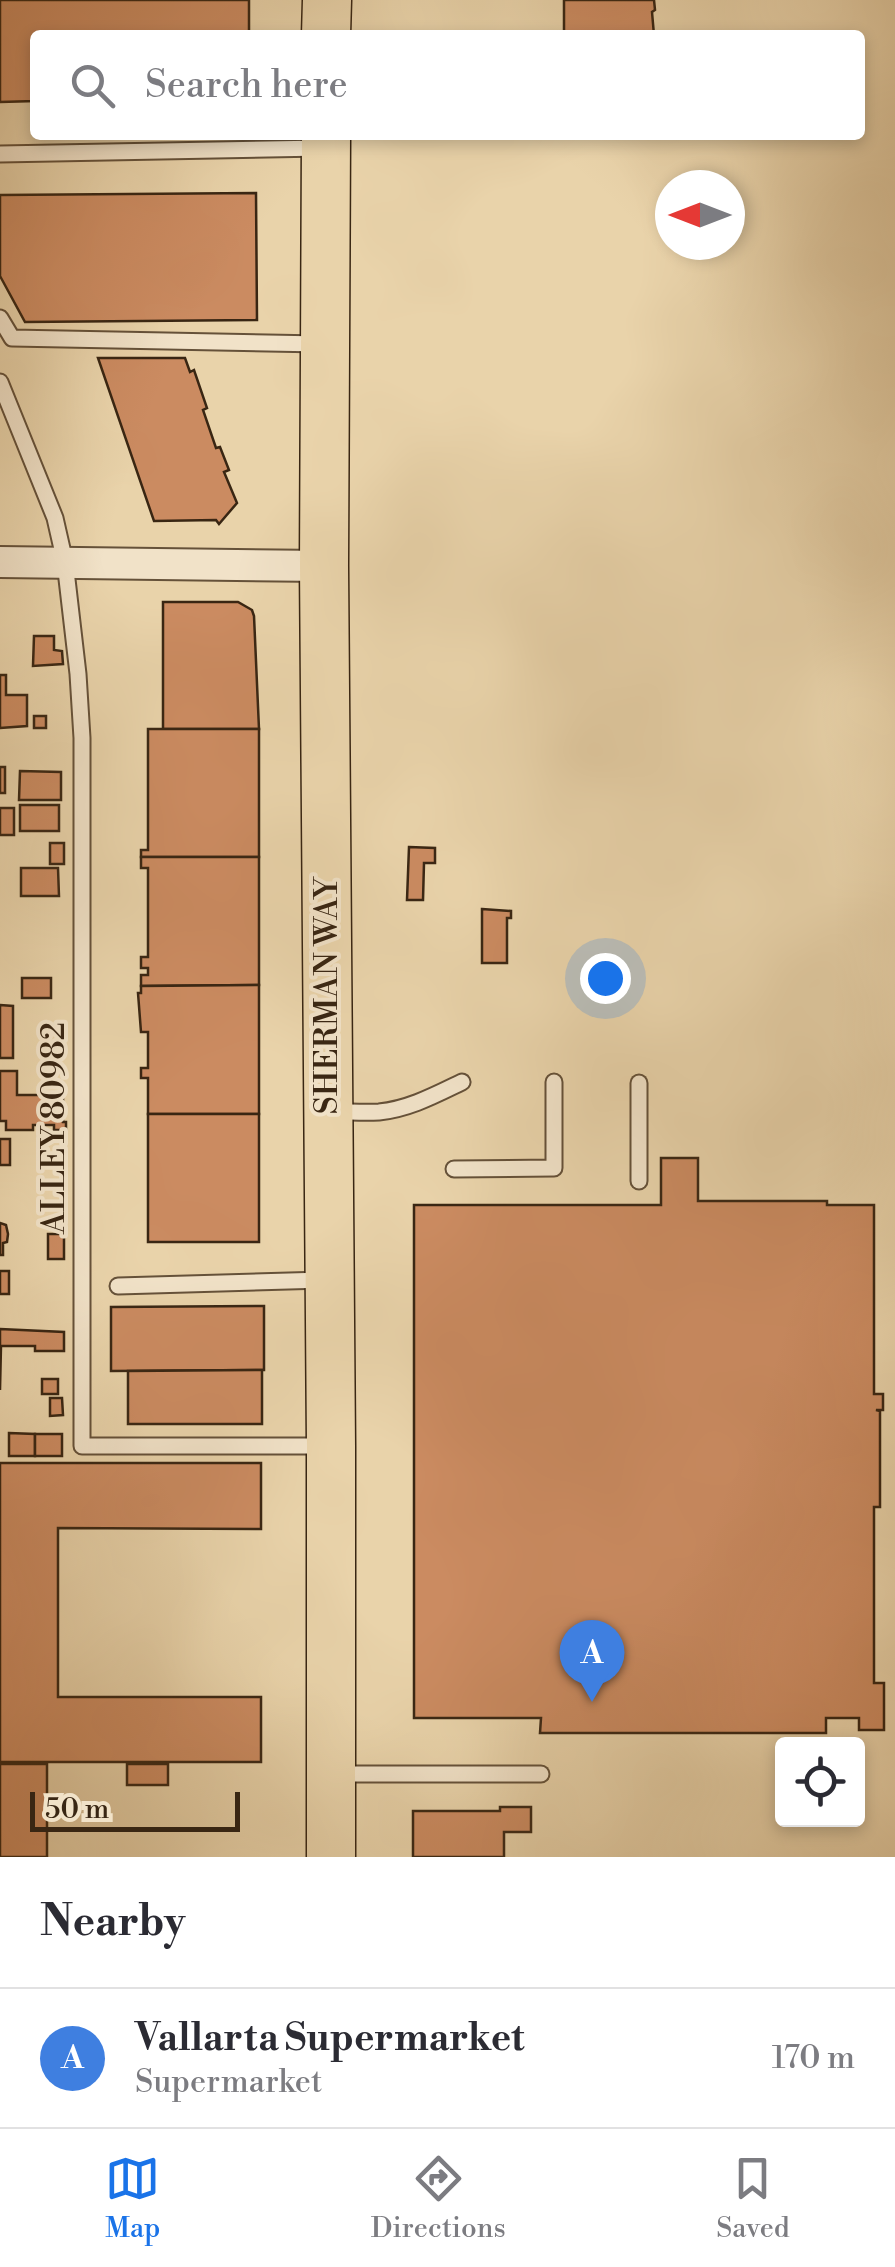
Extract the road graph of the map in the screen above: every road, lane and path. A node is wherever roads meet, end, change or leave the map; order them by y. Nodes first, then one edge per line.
1 (326, 0) edge
2 (326, 30) edge
3 (326, 142) edge
4 (0, 154) edge
5 (0, 318) edge
6 (325, 344) junction
7 (0, 382) edge
8 (0, 562) edge
9 (65, 562) junction
10 (324, 566) junction
11 (462, 1082) dead end
12 (554, 1082) dead end
13 (640, 1083) dead end
14 (328, 1112) junction
15 (454, 1169) dead end
16 (639, 1181) dead end
17 (330, 1280) junction
18 (118, 1286) dead end
19 (331, 1446) junction
20 (330, 1774) junction
21 (542, 1774) dead end
22 (331, 1857) edge

1 - 2 main road
3 - 4 lane
3 - 6 main road, SHERMAN WAY
5 - 6 lane
6 - 10 main road, SHERMAN WAY
7 - 9 lane
8 - 9 street
9 - 10 street
9 - 19 lane, ALLEY 80982
10 - 14 main road, SHERMAN WAY
11 - 14 lane
12 - 15 lane
13 - 16 lane
14 - 17 main road, SHERMAN WAY
17 - 18 lane
17 - 19 main road, SHERMAN WAY
19 - 20 main road, SHERMAN WAY
20 - 21 lane
20 - 22 main road, SHERMAN WAY

